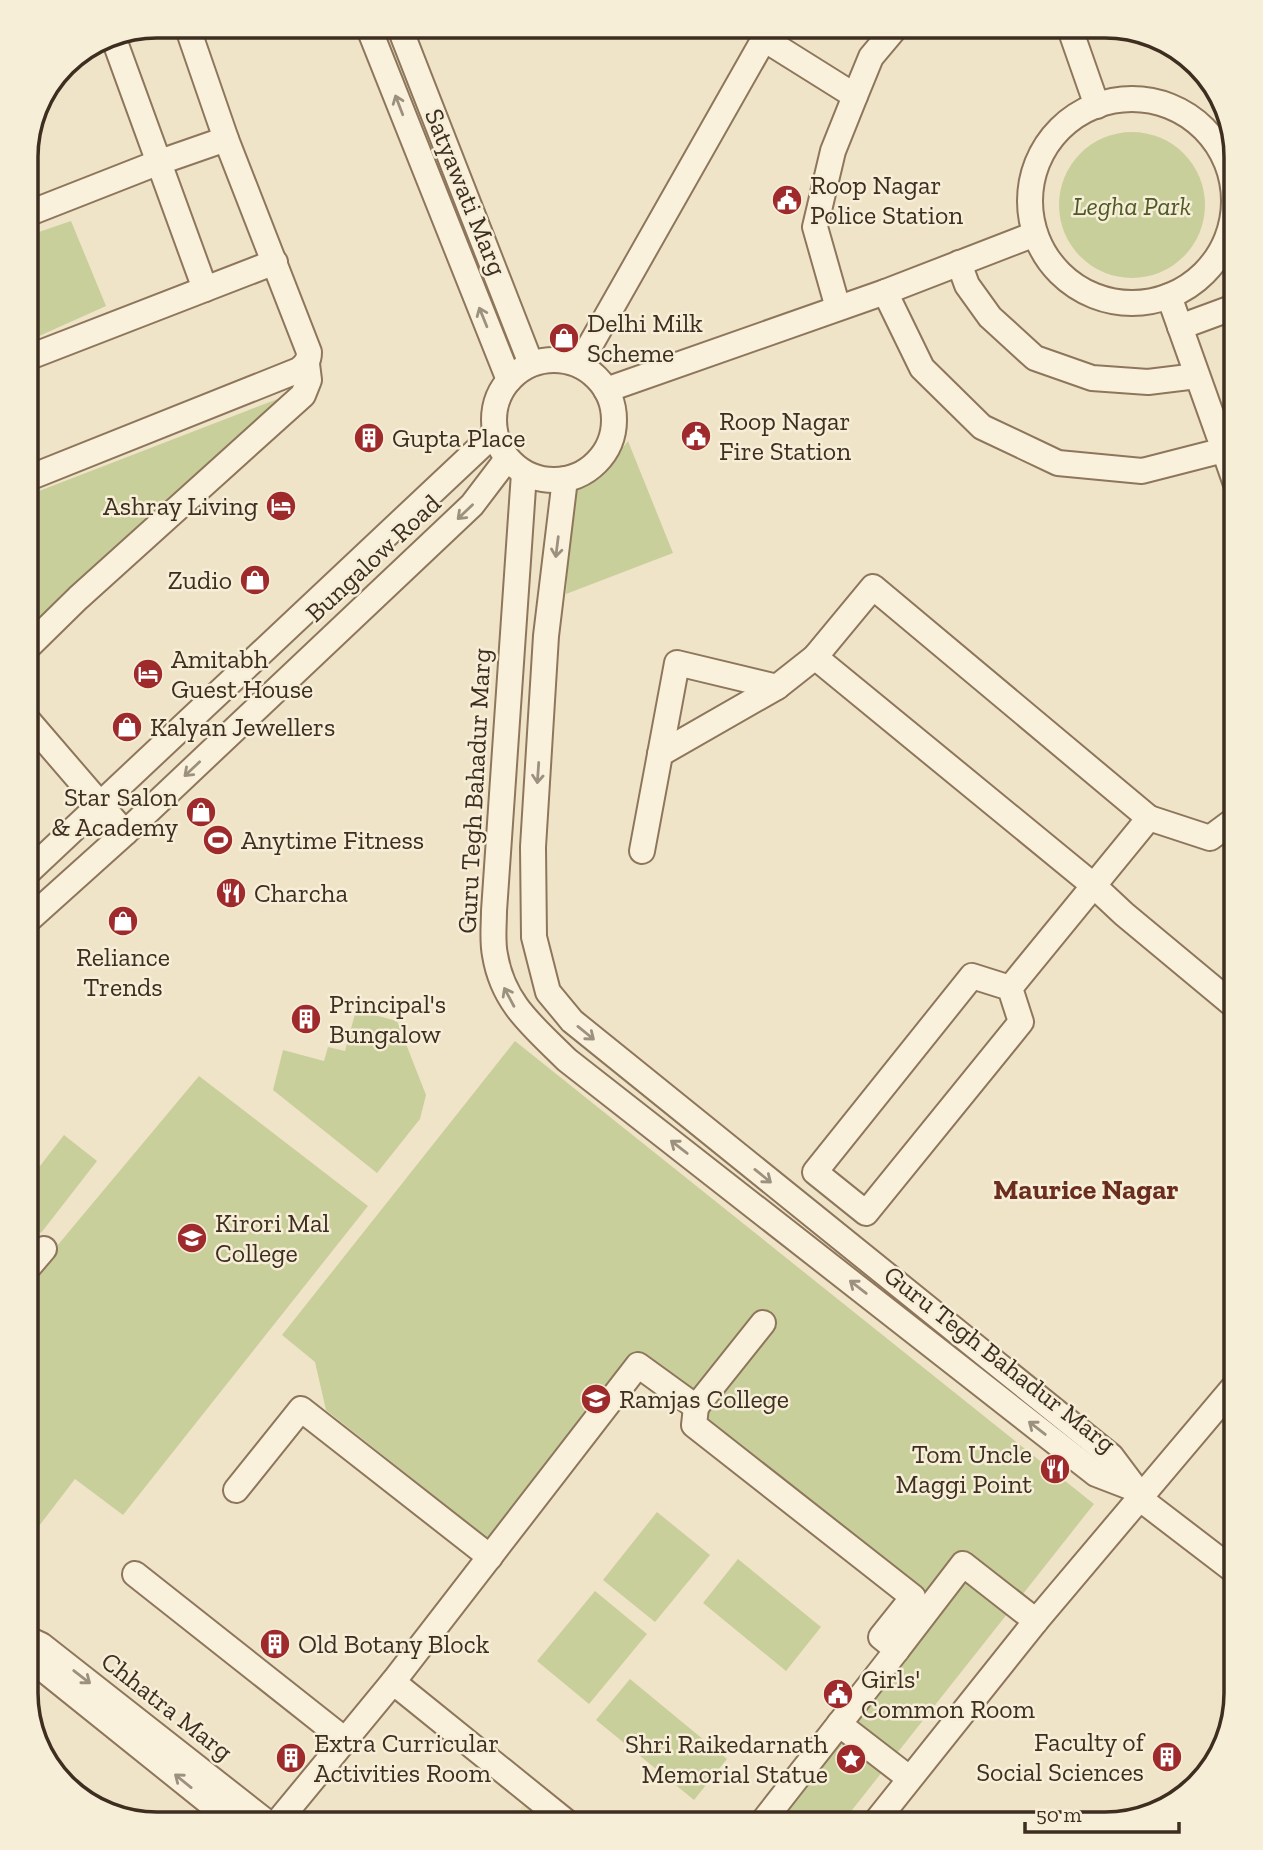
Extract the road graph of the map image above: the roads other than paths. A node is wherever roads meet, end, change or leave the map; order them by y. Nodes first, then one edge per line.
1 (191, 38) edge
2 (373, 38) edge
3 (404, 38) edge
4 (759, 39) edge
5 (770, 39) edge
6 (886, 39) edge
7 (1074, 39) edge
8 (117, 47) edge
9 (855, 96) junction
10 (1097, 106) junction
11 (226, 139) junction
12 (1224, 154) edge
13 (157, 163) junction
14 (39, 209) edge
15 (1035, 234) junction
16 (1224, 244) edge
17 (275, 262) junction
18 (959, 263) junction
19 (205, 289) junction
20 (885, 292) junction
21 (1169, 296) junction
22 (838, 308) junction
23 (1224, 311) edge
24 (1180, 327) junction
25 (39, 353) edge
26 (307, 364) junction
27 (531, 364) junction
28 (579, 365) junction
29 (1197, 376) junction
30 (509, 380) junction
31 (606, 390) junction
32 (495, 433) junction
33 (1224, 435) edge
34 (1224, 450) edge
35 (516, 466) junction
36 (39, 474) edge
37 (565, 479) junction
38 (39, 637) edge
39 (815, 657) junction
40 (777, 687) junction
41 (39, 733) edge
42 (660, 754) junction
43 (100, 805) junction
44 (1149, 818) junction
45 (1224, 828) edge
46 (125, 833) junction
47 (642, 850) dead end
48 (39, 862) edge
49 (1093, 886) junction
50 (39, 911) edge
51 (1010, 988) junction
52 (1224, 997) edge
53 (44, 1249) dead end
54 (38, 1256) edge
55 (764, 1323) dead end
56 (1224, 1397) edge
57 (695, 1407) junction
58 (236, 1490) dead end
59 (1139, 1492) junction
60 (490, 1557) junction
61 (1224, 1563) edge
62 (135, 1574) dead end
63 (1036, 1620) junction
64 (38, 1644) edge
65 (897, 1650) junction
66 (38, 1665) edge
67 (393, 1682) junction
68 (839, 1724) junction
69 (345, 1740) junction
70 (909, 1778) junction
71 (220, 1811) edge
72 (253, 1811) edge
73 (287, 1811) edge
74 (553, 1811) edge
75 (771, 1812) edge
76 (883, 1812) edge

1 - 11 street
30 -> 2 street, Satyawati Marg
3 - 27 street, Satyawati Marg
4 - 28 street
5 - 9 street
6 - 9 street
7 - 10 street
8 - 13 street
9 - 22 street
10 - 12 street
10 - 15 street
11 - 13 street
11 - 17 street
13 - 14 street
13 - 19 street
15 - 18 street
15 - 21 street
16 - 21 street
17 - 19 street
17 - 26 street
18 - 20 street
18 - 29 street
19 - 25 street
20 - 22 street
20 - 34 street
21 - 24 street
22 - 31 street
23 - 24 street
24 - 29 street
26 - 36 street
26 - 38 street
27 - 28 street
27 - 30 street
28 - 31 street
29 - 33 street
30 - 32 street
31 - 37 street
32 - 35 street
32 - 43 street
35 - 37 street
35 -> 46 street, Bungalow Road
59 -> 35 street, Guru Tegh Bahadur Marg
37 -> 59 street, Guru Tegh Bahadur Marg
39 - 40 street
39 - 44 street
39 - 49 street
40 - 42 street
40 - 42 street
41 - 43 street
42 - 47 street
43 - 46 street
43 - 48 street
44 - 45 street
44 - 49 street
46 - 50 street, Bungalow Road
49 - 51 street
49 - 52 street
51 - 51 street
53 - 54 street
55 - 57 street
56 - 59 street
57 - 60 street
57 - 65 street
58 - 60 street
59 - 61 street, Guru Tegh Bahadur Marg
59 - 63 street
60 - 67 street
62 - 69 street
63 - 65 street
63 - 70 street
64 -> 72 street, Chhatra Marg
65 - 68 street
71 -> 66 street, Chhatra Marg
67 - 69 street
67 - 74 street
68 - 70 street
68 - 75 street
69 - 73 street
70 - 76 street

